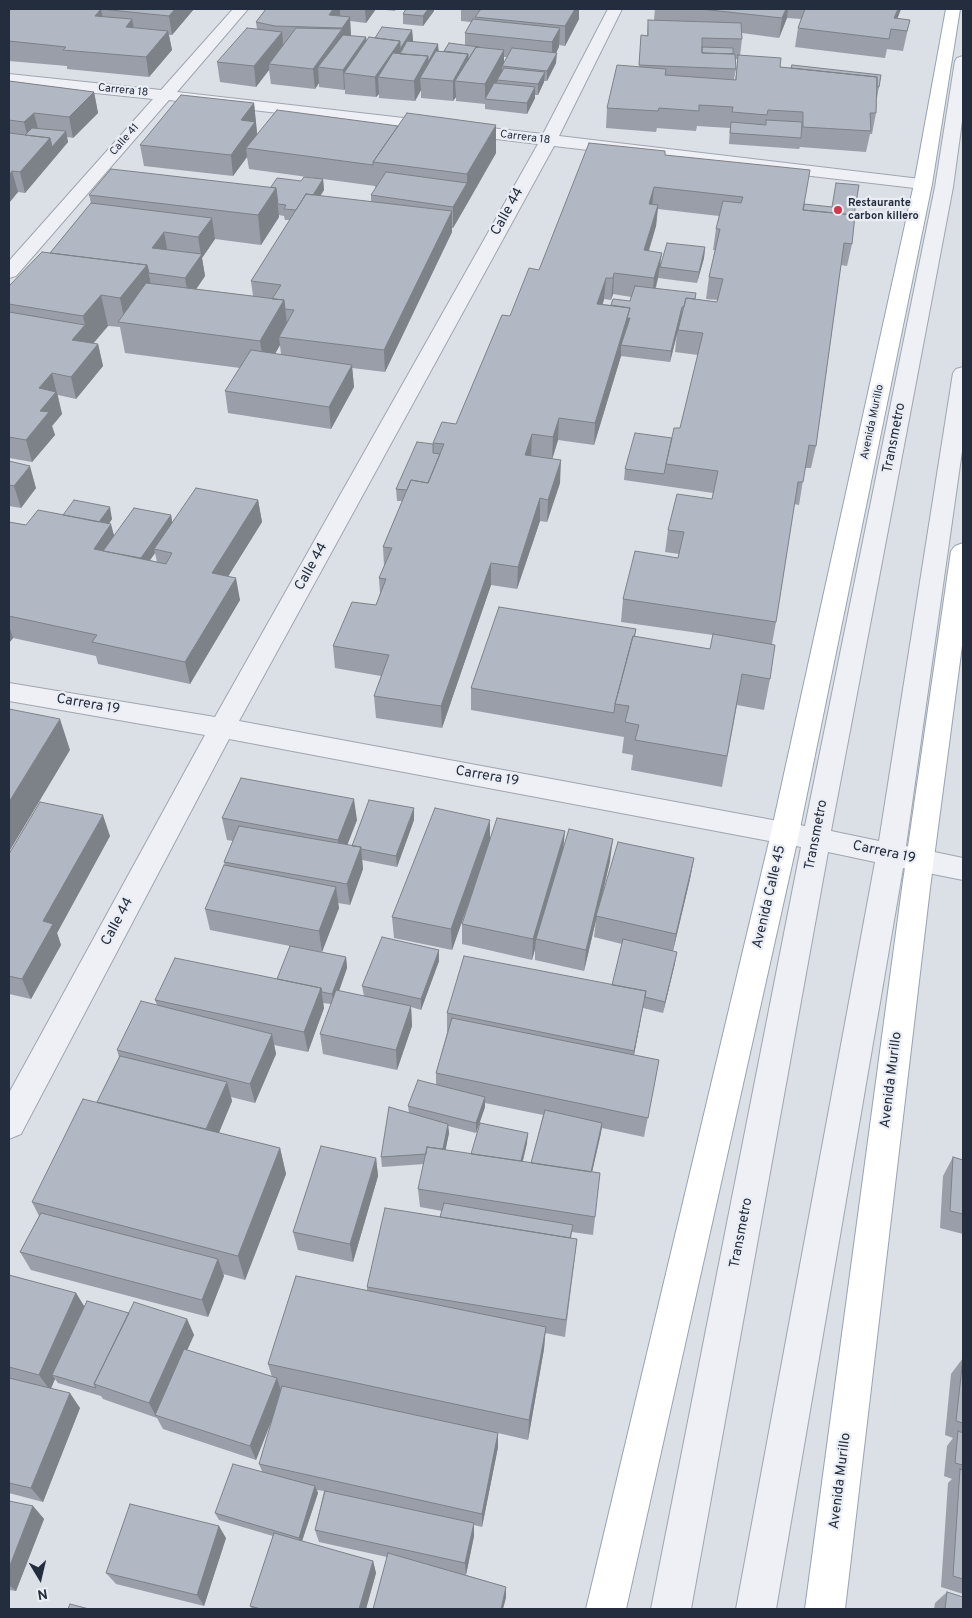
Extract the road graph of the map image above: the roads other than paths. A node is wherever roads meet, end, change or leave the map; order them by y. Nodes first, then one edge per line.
1 (241, 9) edge
2 (615, 9) edge
3 (953, 9) edge
4 (963, 61) edge
5 (9, 78) edge
6 (165, 95) junction
7 (548, 141) junction
8 (923, 184) junction
9 (9, 272) edge
10 (963, 373) edge
11 (963, 551) edge
12 (9, 692) edge
13 (222, 728) junction
14 (785, 833) junction
15 (816, 839) junction
16 (906, 857) junction
17 (963, 869) edge
18 (9, 1124) edge
19 (606, 1609) edge
20 (671, 1609) edge
21 (756, 1609) edge
22 (825, 1609) edge

1 - 6 street, Calle 41
2 - 7 street, Calle 44
3 - 8 main road, Avenida Murillo
4 - 15 street, Transmetro
5 - 6 street, Carrera 18
6 - 7 street, Carrera 18
6 - 9 street, Calle 41
7 - 8 street, Carrera 18
7 - 13 street, Calle 44
8 - 14 main road, Avenida Murillo
10 - 16 street
11 - 16 main road, Avenida Murillo
12 - 13 street, Carrera 19
13 - 14 street, Carrera 19
13 - 18 street, Calle 44
14 - 15 street, Carrera 19
14 - 19 main road, Avenida Calle 45
15 - 16 street, Carrera 19
15 - 20 street, Transmetro
16 - 17 street, Carrera 19
16 - 21 street
16 - 22 main road, Avenida Murillo

